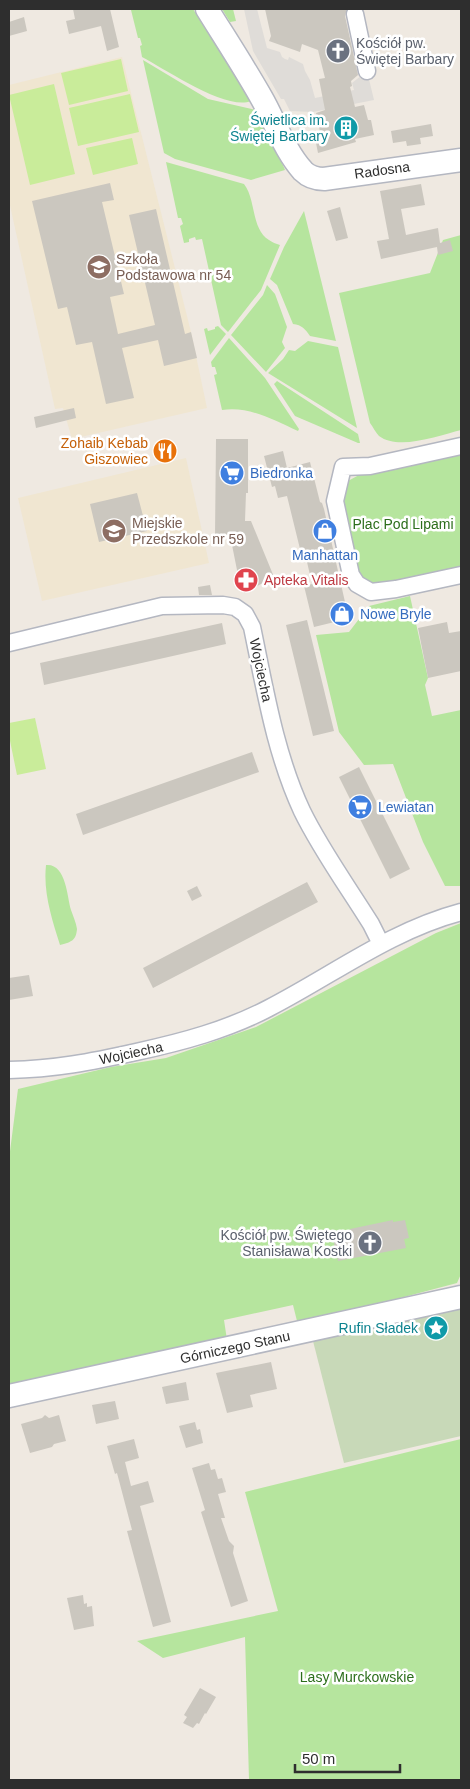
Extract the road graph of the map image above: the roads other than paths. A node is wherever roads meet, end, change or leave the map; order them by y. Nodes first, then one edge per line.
1 (207, 9) edge
2 (355, 14) dead end
3 (367, 71) dead end
4 (461, 160) edge
5 (461, 446) edge
6 (461, 575) edge
7 (9, 643) edge
8 (461, 912) edge
9 (381, 944) junction
10 (9, 1070) edge
11 (461, 1297) edge
12 (9, 1396) edge

1 - 4 street, Radosna
2 - 3 street
5 - 6 street
7 - 9 street, Wojciecha
8 - 9 street, Wojciecha
9 - 10 street, Wojciecha
11 - 12 street, Górniczego Stanu

